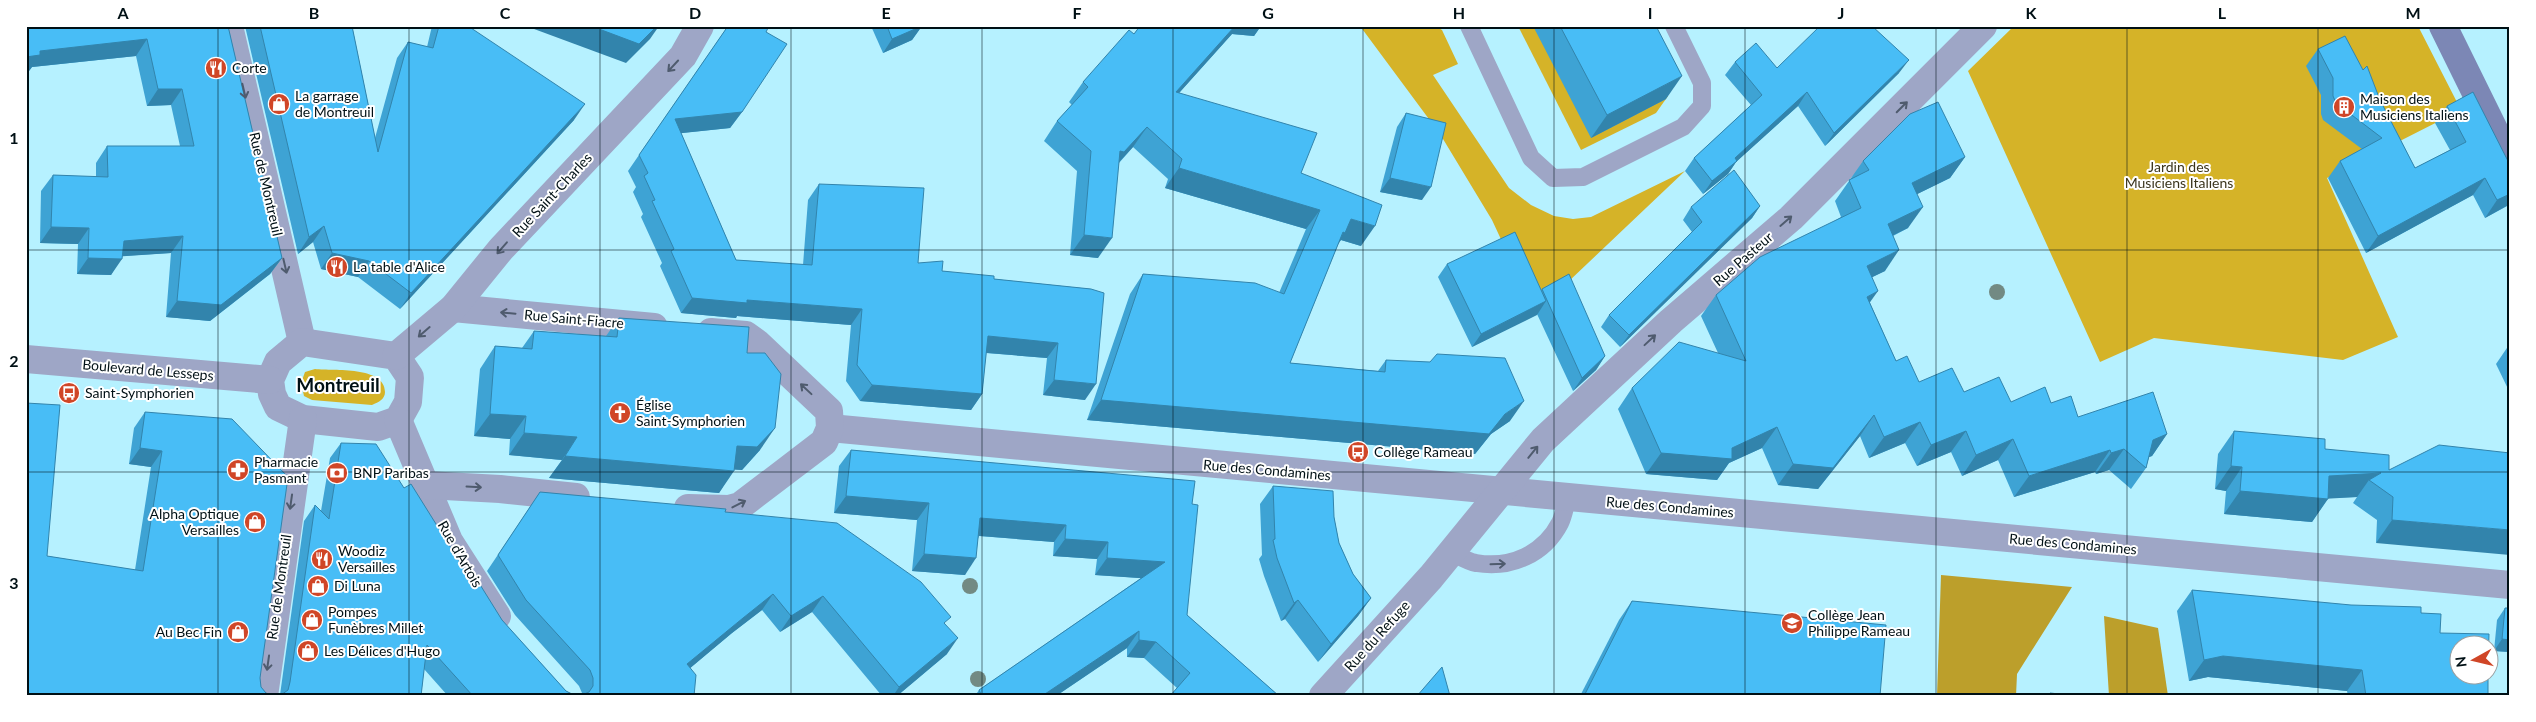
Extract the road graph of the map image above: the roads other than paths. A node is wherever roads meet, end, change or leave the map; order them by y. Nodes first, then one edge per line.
1 (229, 26) edge
2 (700, 26) edge
3 (1468, 26) edge
4 (1674, 26) edge
5 (1983, 26) edge
6 (2444, 26) edge
7 (2510, 162) edge
8 (453, 308) junction
9 (302, 342) junction
10 (396, 356) junction
11 (26, 359) edge
12 (270, 380) junction
13 (303, 419) junction
14 (398, 420) junction
15 (830, 428) junction
16 (426, 485) junction
17 (1502, 490) junction
18 (1568, 496) junction
19 (596, 499) edge
20 (665, 506) edge
21 (1451, 552) junction
22 (2510, 585) edge
23 (510, 632) edge
24 (264, 696) edge
25 (1323, 696) edge

1 -> 9 street, Rue de Montreuil
2 -> 8 street, Rue Saint-Charles
3 - 4 lane
17 -> 5 street, Rue Pasteur
6 - 7 main road
8 -> 10 street, Rue Saint-Charles
15 -> 8 street, Rue Saint-Fiacre
9 - 10 street
9 - 12 street
10 - 14 street
11 - 12 street, Boulevard de Lesseps
12 - 13 street
13 - 14 street
13 -> 24 street, Rue de Montreuil
14 - 16 street, Rue d'Artois
15 - 17 street, Rue des Condamines
20 -> 15 street
16 -> 19 street
16 - 23 street, Rue d'Artois
17 - 18 street, Rue des Condamines
17 - 21 street, Rue Pasteur
21 -> 18 lane
18 - 22 street, Rue des Condamines
21 - 25 street, Rue du Refuge

